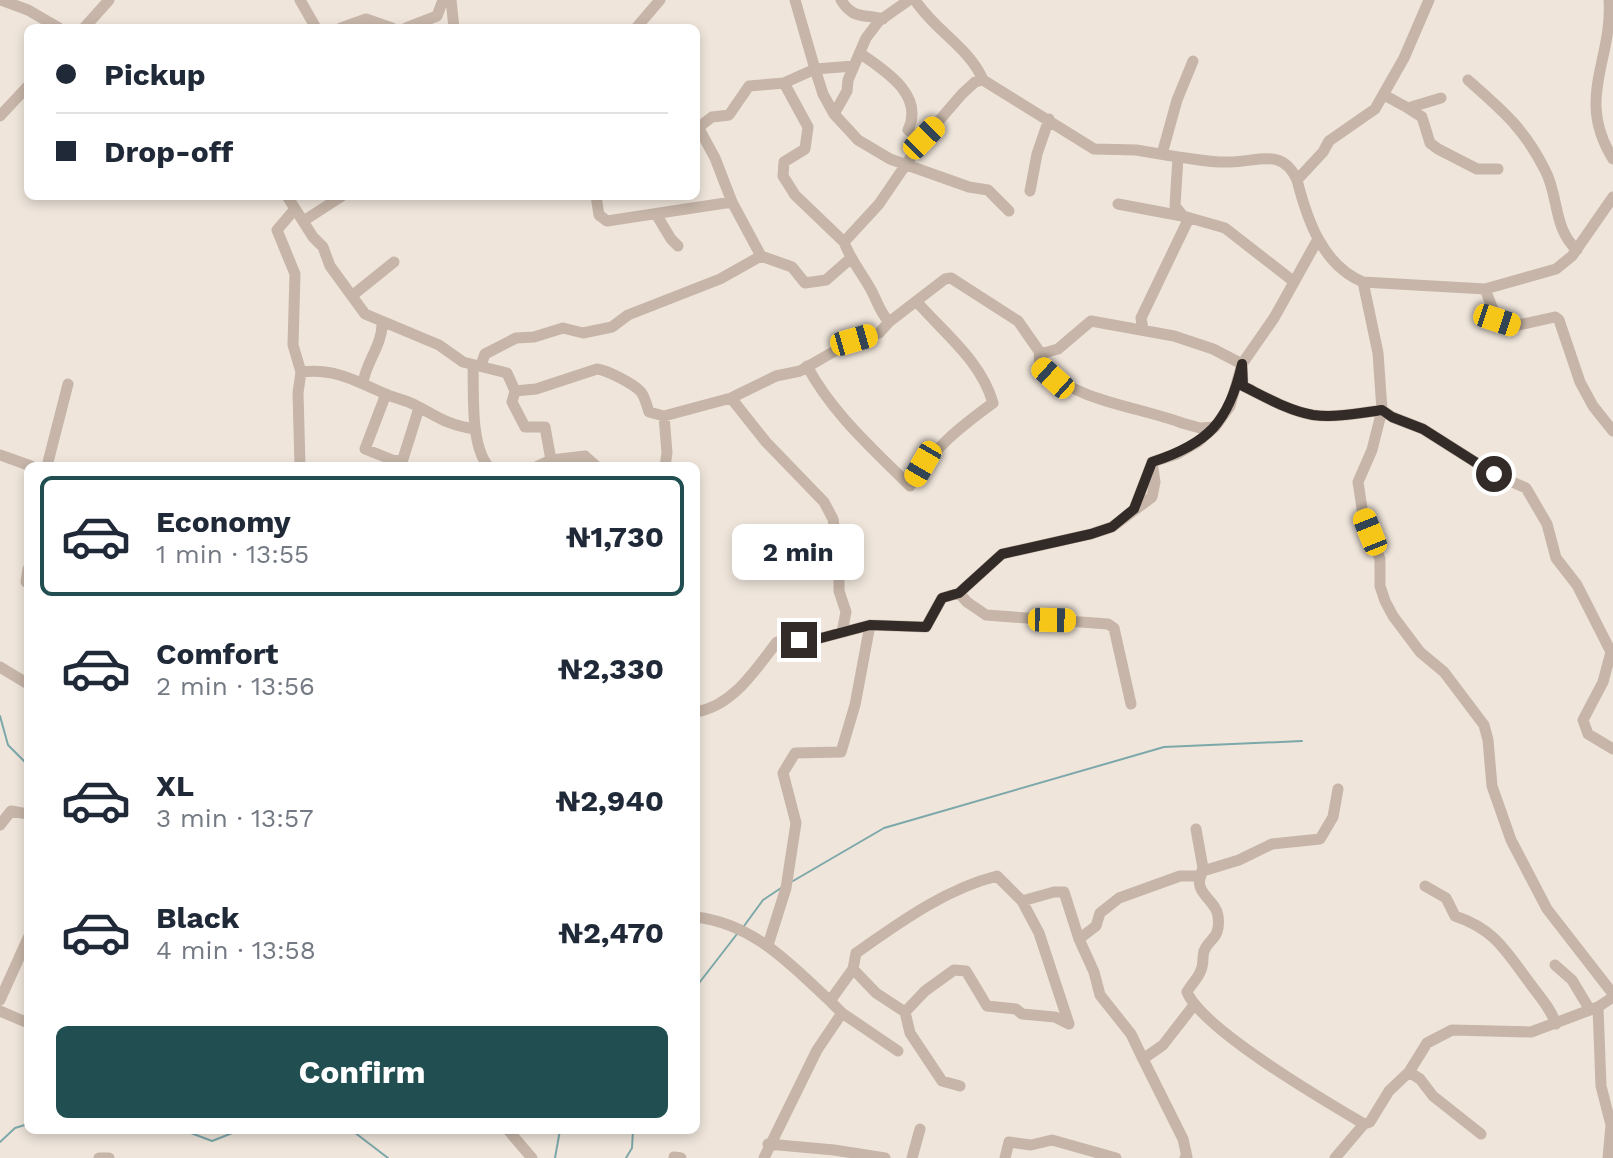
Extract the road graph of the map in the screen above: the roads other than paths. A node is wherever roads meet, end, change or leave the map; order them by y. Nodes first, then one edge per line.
1 (1, 0) edge
2 (109, 0) edge
3 (300, 0) edge
4 (443, 0) edge
5 (451, 0) edge
6 (660, 0) edge
7 (795, 0) edge
8 (841, 0) edge
9 (912, 0) edge
10 (1429, 0) edge
11 (1609, 0) edge
12 (30, 5) edge
13 (883, 19) junction
14 (54, 24) edge
15 (88, 24) edge
16 (314, 24) edge
17 (352, 24) edge
18 (380, 24) edge
19 (416, 24) edge
20 (454, 24) edge
21 (641, 24) edge
22 (861, 54) junction
23 (1193, 61) dead end
24 (854, 66) junction
25 (815, 69) junction
26 (983, 80) junction
27 (1468, 80) dead end
28 (1600, 80) junction
29 (784, 83) junction
30 (1613, 86) edge
31 (24, 90) edge
32 (1384, 95) junction
33 (1441, 98) dead end
34 (1408, 108) junction
35 (834, 114) junction
36 (0, 116) edge
37 (1049, 119) junction
38 (700, 124) edge
39 (700, 130) edge
40 (922, 141) junction
41 (1162, 154) junction
42 (1178, 157) junction
43 (1613, 159) edge
44 (907, 164) junction
45 (1498, 169) dead end
46 (1297, 180) junction
47 (1030, 191) dead end
48 (1613, 197) edge
49 (289, 200) edge
50 (336, 200) edge
51 (597, 200) edge
52 (732, 202) junction
53 (1118, 204) dead end
54 (295, 209) junction
55 (1009, 211) dead end
56 (656, 214) junction
57 (1186, 217) junction
58 (305, 220) junction
59 (1318, 239) junction
60 (844, 242) junction
61 (678, 246) dead end
62 (1577, 250) junction
63 (761, 256) junction
64 (850, 259) junction
65 (394, 262) dead end
66 (1293, 281) junction
67 (1363, 282) junction
68 (1485, 289) junction
69 (353, 295) junction
70 (917, 302) junction
71 (382, 322) junction
72 (889, 322) junction
73 (1143, 329) junction
74 (1039, 351) junction
75 (1242, 364) junction
76 (477, 365) junction
77 (807, 366) junction
78 (301, 372) junction
79 (363, 383) junction
80 (68, 384) dead end
81 (515, 391) junction
82 (386, 394) junction
83 (731, 398) junction
84 (419, 408) junction
85 (1382, 410) junction
86 (664, 416) junction
87 (1215, 427) junction
88 (475, 429) junction
89 (1613, 431) edge
90 (0, 455) edge
91 (48, 462) edge
92 (300, 462) edge
93 (484, 462) edge
94 (549, 462) edge
95 (666, 462) edge
96 (24, 464) edge
97 (959, 593) junction
98 (870, 625) junction
99 (842, 632) junction
100 (1612, 653) edge
101 (0, 667) edge
102 (24, 682) edge
103 (1131, 704) dead end
104 (700, 711) edge
105 (1613, 749) edge
106 (1338, 789) dead end
107 (24, 813) edge
108 (0, 825) edge
109 (1196, 829) dead end
110 (1200, 876) junction
111 (1425, 886) dead end
112 (1022, 901) junction
113 (700, 918) edge
114 (1079, 939) junction
115 (768, 945) junction
116 (24, 947) edge
117 (1555, 965) dead end
118 (853, 969) junction
119 (1613, 996) edge
120 (0, 1000) edge
121 (830, 1001) junction
122 (1194, 1005) junction
123 (0, 1011) edge
124 (905, 1012) junction
125 (842, 1013) junction
126 (1600, 1013) edge
127 (24, 1021) edge
128 (1556, 1024) junction
129 (898, 1051) dead end
130 (1143, 1059) junction
131 (1409, 1072) junction
132 (960, 1086) dead end
133 (1364, 1124) junction
134 (920, 1129) dead end
135 (511, 1134) edge
136 (1481, 1134) dead end
137 (768, 1144) junction
138 (674, 1157) edge
139 (99, 1158) edge
140 (109, 1158) edge
141 (532, 1158) edge
142 (681, 1158) edge
143 (764, 1158) edge
144 (885, 1158) edge
145 (912, 1158) edge
146 (1005, 1158) edge
147 (1116, 1158) edge
148 (1185, 1158) edge
149 (1335, 1158) edge
150 (1608, 1158) edge

1 - 12 street
2 - 15 street
3 - 16 street
4 - 19 street
5 - 20 street
6 - 21 street
7 - 25 street
8 - 13 street
9 - 13 street
9 - 26 street
10 - 32 street
11 - 28 street
12 - 14 street
13 - 22 street
17 - 18 street
22 - 24 street
22 - 40 street
23 - 41 street
24 - 25 street
24 - 35 street
25 - 29 street
25 - 35 street
26 - 37 street
26 - 40 street
27 - 62 street
28 - 30 street
28 - 43 street
29 - 38 street
29 - 60 street
31 - 36 street
32 - 34 street
32 - 46 street
33 - 34 street
34 - 45 street
35 - 44 street
37 - 41 street
37 - 47 street
39 - 52 street
40 - 44 street
41 - 42 street
42 - 46 street
42 - 57 street
44 - 55 street
44 - 60 street
46 - 59 street
48 - 62 street
49 - 54 street
50 - 58 street
51 - 56 street
52 - 56 street
52 - 63 street
53 - 57 street
54 - 58 street
54 - 78 street
56 - 61 street
57 - 66 street
57 - 73 street
58 - 69 street
59 - 66 street
59 - 67 street
60 - 64 street
62 - 68 street
63 - 64 street
63 - 76 street
64 - 72 street
65 - 69 street
66 - 75 street
67 - 68 street
67 - 85 street
68 - 89 street
69 - 71 street
70 - 72 street
70 - 74 street
70 - 77 street
71 - 76 street
71 - 79 street
72 - 77 street
73 - 74 street
73 - 75 street
74 - 87 street
75 - 85 street
75 - 87 street
76 - 81 street
76 - 88 street
77 - 83 street
78 - 79 street
78 - 92 street
79 - 82 street
80 - 91 street
81 - 86 street
81 - 94 street
82 - 84 street
82 - 84 street
83 - 86 street
83 - 99 street
84 - 88 street
85 - 100 street
85 - 119 street
86 - 95 street
87 - 97 street
88 - 93 street
90 - 96 street
97 - 98 street
97 - 103 street
98 - 99 street
98 - 115 street
99 - 104 street
100 - 105 street
101 - 102 street
106 - 110 street
107 - 108 street
109 - 110 street
110 - 114 street
110 - 122 street
111 - 128 street
112 - 114 street
112 - 118 street
112 - 124 street
113 - 115 street
114 - 130 street
115 - 121 street
116 - 120 street
117 - 126 street
118 - 121 street
118 - 124 street
119 - 126 street
121 - 125 street
122 - 130 street
122 - 133 street
123 - 127 street
124 - 132 street
125 - 129 street
125 - 137 street
126 - 128 street
126 - 150 street
128 - 131 street
130 - 148 street
131 - 133 street
131 - 136 street
133 - 149 street
134 - 145 street
135 - 141 street
137 - 143 street
137 - 144 street
138 - 142 street
139 - 140 street
146 - 147 street

